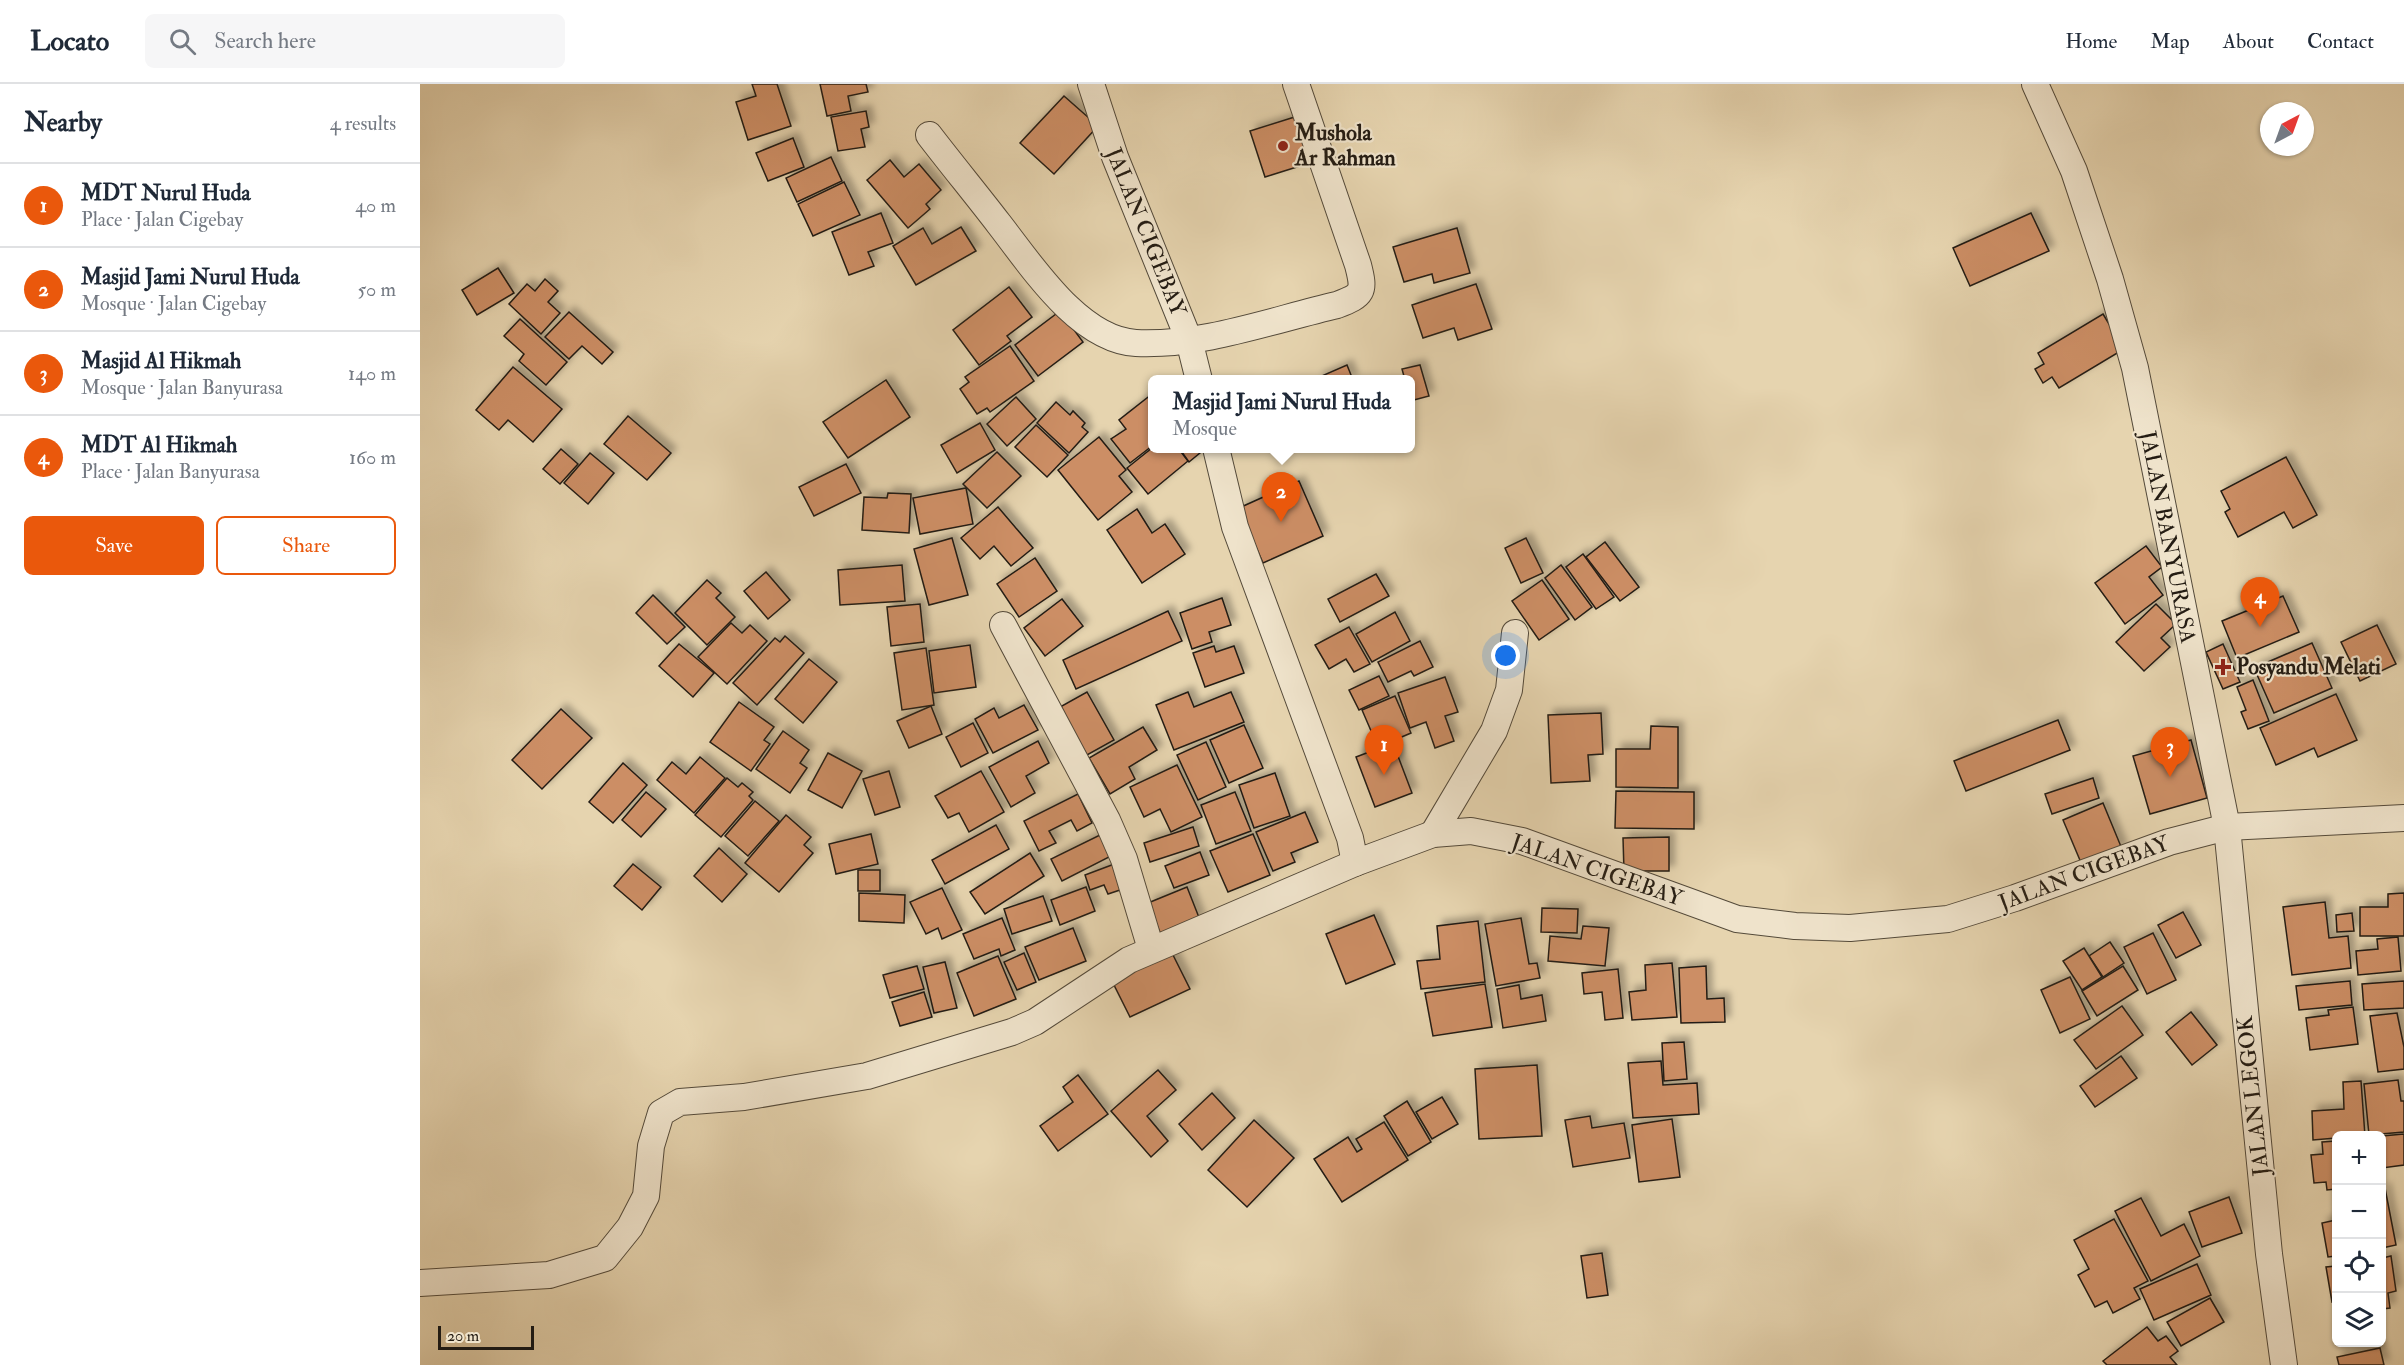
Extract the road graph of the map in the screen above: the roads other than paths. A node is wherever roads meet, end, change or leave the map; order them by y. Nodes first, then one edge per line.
1 (1091, 84) edge
2 (1296, 84) edge
3 (2035, 84) edge
4 (929, 135) dead end
5 (1190, 340) junction
6 (1198, 375) edge
7 (1217, 453) edge
8 (1003, 624) dead end
9 (1515, 633) dead end
10 (2404, 818) edge
11 (2227, 827) junction
12 (1433, 834) junction
13 (1355, 863) junction
14 (1151, 949) junction
15 (420, 1283) edge
16 (2284, 1365) edge

1 - 5 street, JALAN CIGEBAY
2 - 5 street
3 - 11 street, JALAN BANYURASA
4 - 5 street
5 - 6 street, JALAN CIGEBAY
7 - 13 street
8 - 14 street
9 - 12 street
10 - 11 street
11 - 12 street, JALAN CIGEBAY
11 - 16 street, JALAN LEGOK
12 - 13 street, JALAN CIGEBAY
13 - 14 street, JALAN CIGEBAY
14 - 15 street, JALAN CIGEBAY

